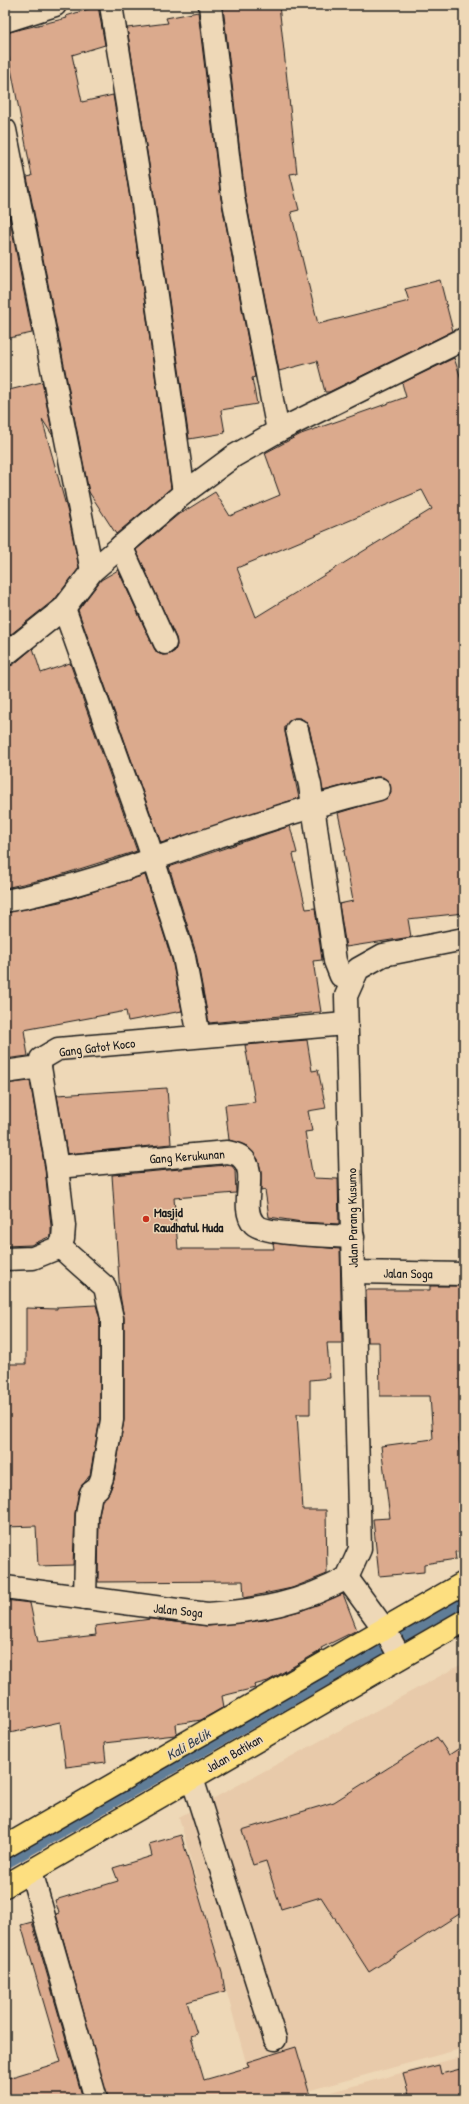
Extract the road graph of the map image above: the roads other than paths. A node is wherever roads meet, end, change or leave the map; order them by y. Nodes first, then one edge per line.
1 (55, 5) edge
2 (111, 5) edge
3 (210, 5) edge
4 (25, 9) edge
5 (5, 21) edge
6 (5, 130) edge
7 (464, 342) edge
8 (278, 431) junction
9 (184, 492) junction
10 (121, 546) junction
11 (92, 571) junction
12 (64, 608) junction
13 (165, 643) dead end
14 (5, 655) edge
15 (297, 730) dead end
16 (379, 789) dead end
17 (312, 806) junction
18 (153, 859) junction
19 (5, 901) edge
20 (464, 939) edge
21 (352, 982) junction
22 (345, 1024) junction
23 (198, 1036) junction
24 (40, 1067) junction
25 (5, 1072) edge
26 (57, 1167) junction
27 (353, 1237) junction
28 (60, 1246) junction
29 (5, 1259) edge
30 (353, 1272) junction
31 (464, 1274) edge
32 (347, 1578) junction
33 (464, 1583) edge
34 (5, 1587) edge
35 (85, 1598) junction
36 (464, 1621) edge
37 (385, 1630) junction
38 (400, 1658) junction
39 (192, 1778) junction
40 (5, 1847) edge
41 (31, 1871) junction
42 (5, 1886) edge
43 (275, 2039) dead end
44 (96, 2099) edge

1 - 4 street
2 - 9 street
3 - 8 street
4 - 5 street
6 - 11 street
7 - 8 street
8 - 9 street
9 - 10 street
10 - 11 street
10 - 13 street
11 - 12 street
12 - 14 street
12 - 18 street
15 - 17 street
16 - 17 street
17 - 18 street
17 - 21 street
18 - 19 street
18 - 23 street
20 - 21 street, Jalan Parang Kusumo
21 - 22 street, Jalan Parang Kusumo
22 - 23 street, Gang Gatot Koco
22 - 27 street, Jalan Parang Kusumo
23 - 24 street, Gang Gatot Koco
24 - 25 street
24 - 26 street
26 - 27 street, Gang Kerukunan
26 - 28 street
27 - 30 street, Jalan Parang Kusumo
28 - 29 street
28 - 35 street
30 - 31 street, Jalan Soga
30 - 32 street, Jalan Parang Kusumo
32 - 35 street, Jalan Soga
32 - 37 street
33 - 37 main road
34 - 35 street, Jalan Soga
36 - 38 main road, Jalan Batikan
37 - 38 street
37 - 40 main road
38 - 39 main road, Jalan Batikan
39 - 41 main road, Jalan Batikan
39 - 43 street
41 - 42 main road, Jalan Batikan
41 - 44 street

